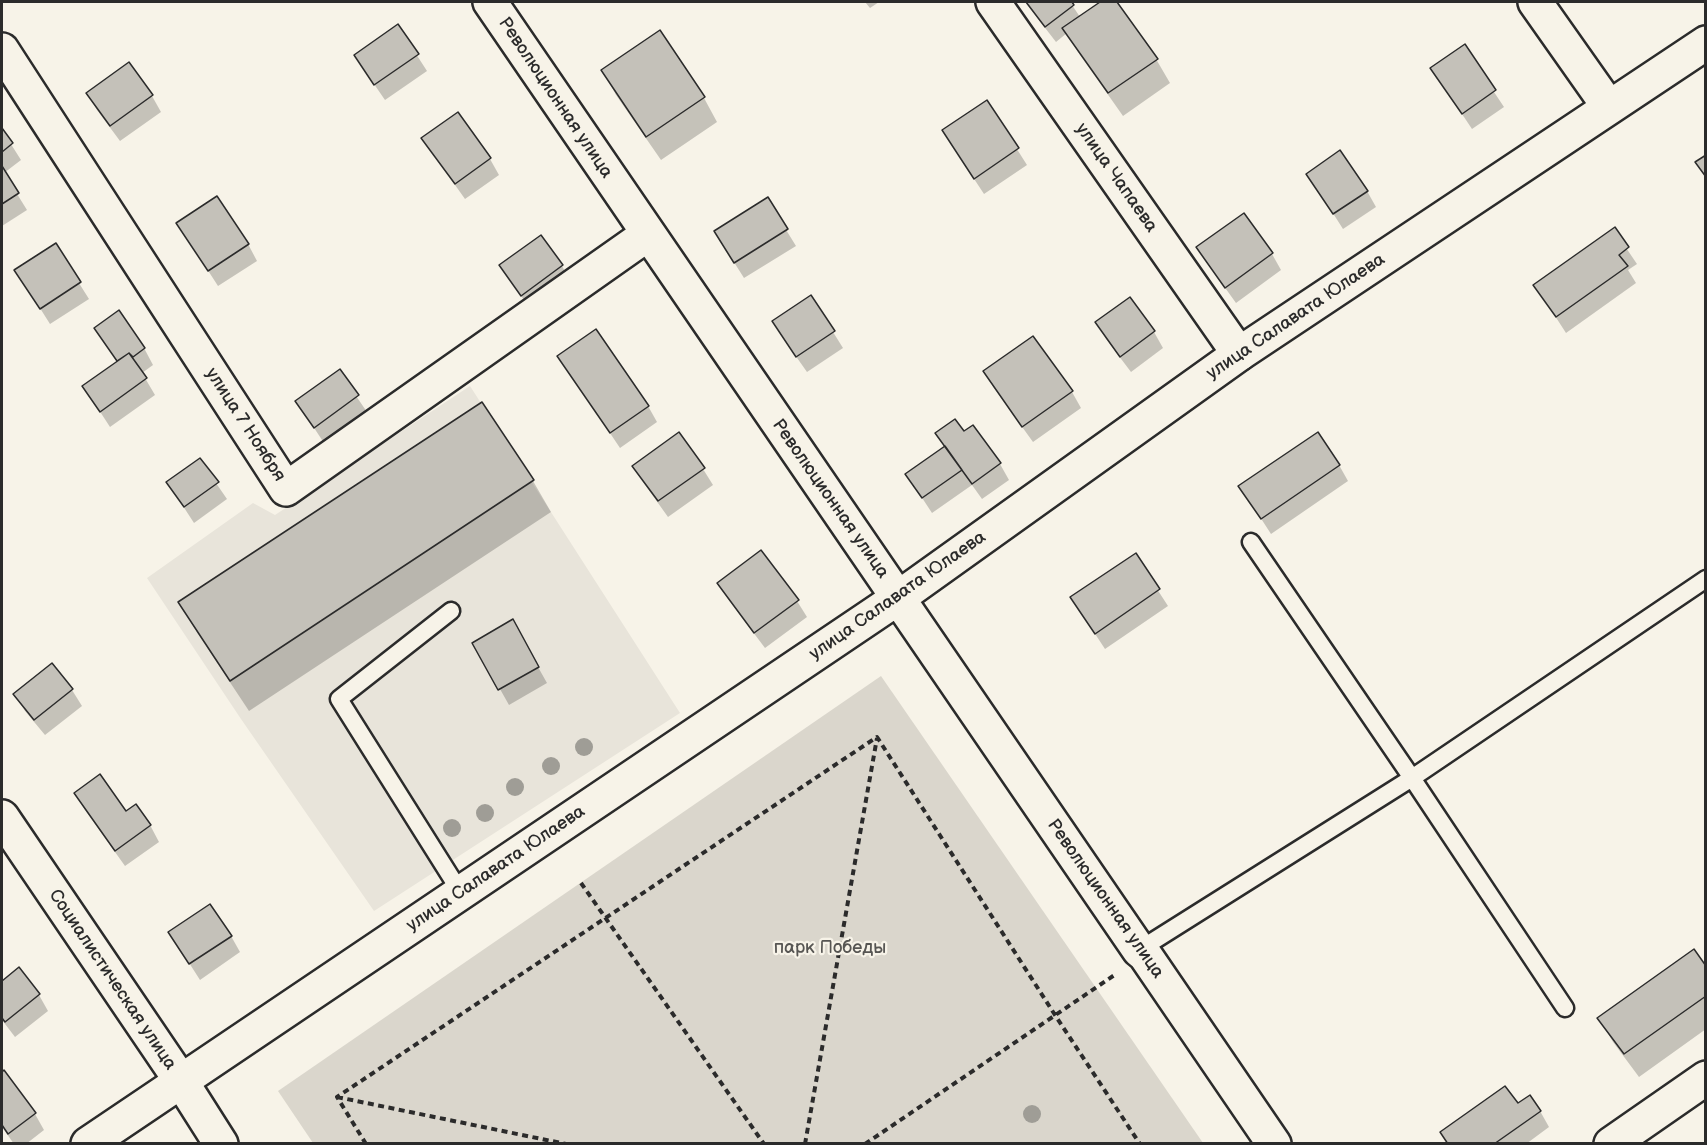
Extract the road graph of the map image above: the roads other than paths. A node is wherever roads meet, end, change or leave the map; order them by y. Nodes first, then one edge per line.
1 (490, 2) edge
2 (993, 2) edge
3 (1535, 2) edge
4 (1706, 43) edge
5 (2, 50) edge
6 (1609, 107) junction
7 (648, 234) junction
8 (1239, 354) junction
9 (1251, 542) dead end
10 (1706, 579) edge
11 (898, 598) junction
12 (451, 611) dead end
13 (1412, 778) junction
14 (2, 817) edge
15 (461, 893) junction
16 (1142, 952) junction
17 (1565, 1008) dead end
18 (1706, 1078) edge
19 (181, 1081) junction
20 (88, 1143) edge
21 (221, 1143) edge
22 (1274, 1143) edge
23 (1611, 1143) edge

1 - 7 street, Революционная улица
2 - 8 street, улица Чапаева
3 - 6 street
4 - 6 street, улица Салавата Юлаева
5 - 7 street, улица 7 Ноября
6 - 8 street, улица Салавата Юлаева
7 - 11 street, Революционная улица
8 - 11 street, улица Салавата Юлаева
9 - 13 lane
10 - 13 lane
11 - 15 street, улица Салавата Юлаева
11 - 16 street, Революционная улица
12 - 15 lane
13 - 16 lane
13 - 17 lane
14 - 19 street, Социалистическая улица
15 - 19 street, улица Салавата Юлаева
16 - 22 street, Революционная улица
18 - 23 street
19 - 20 street, улица Салавата Юлаева
19 - 21 street, Социалистическая улица

